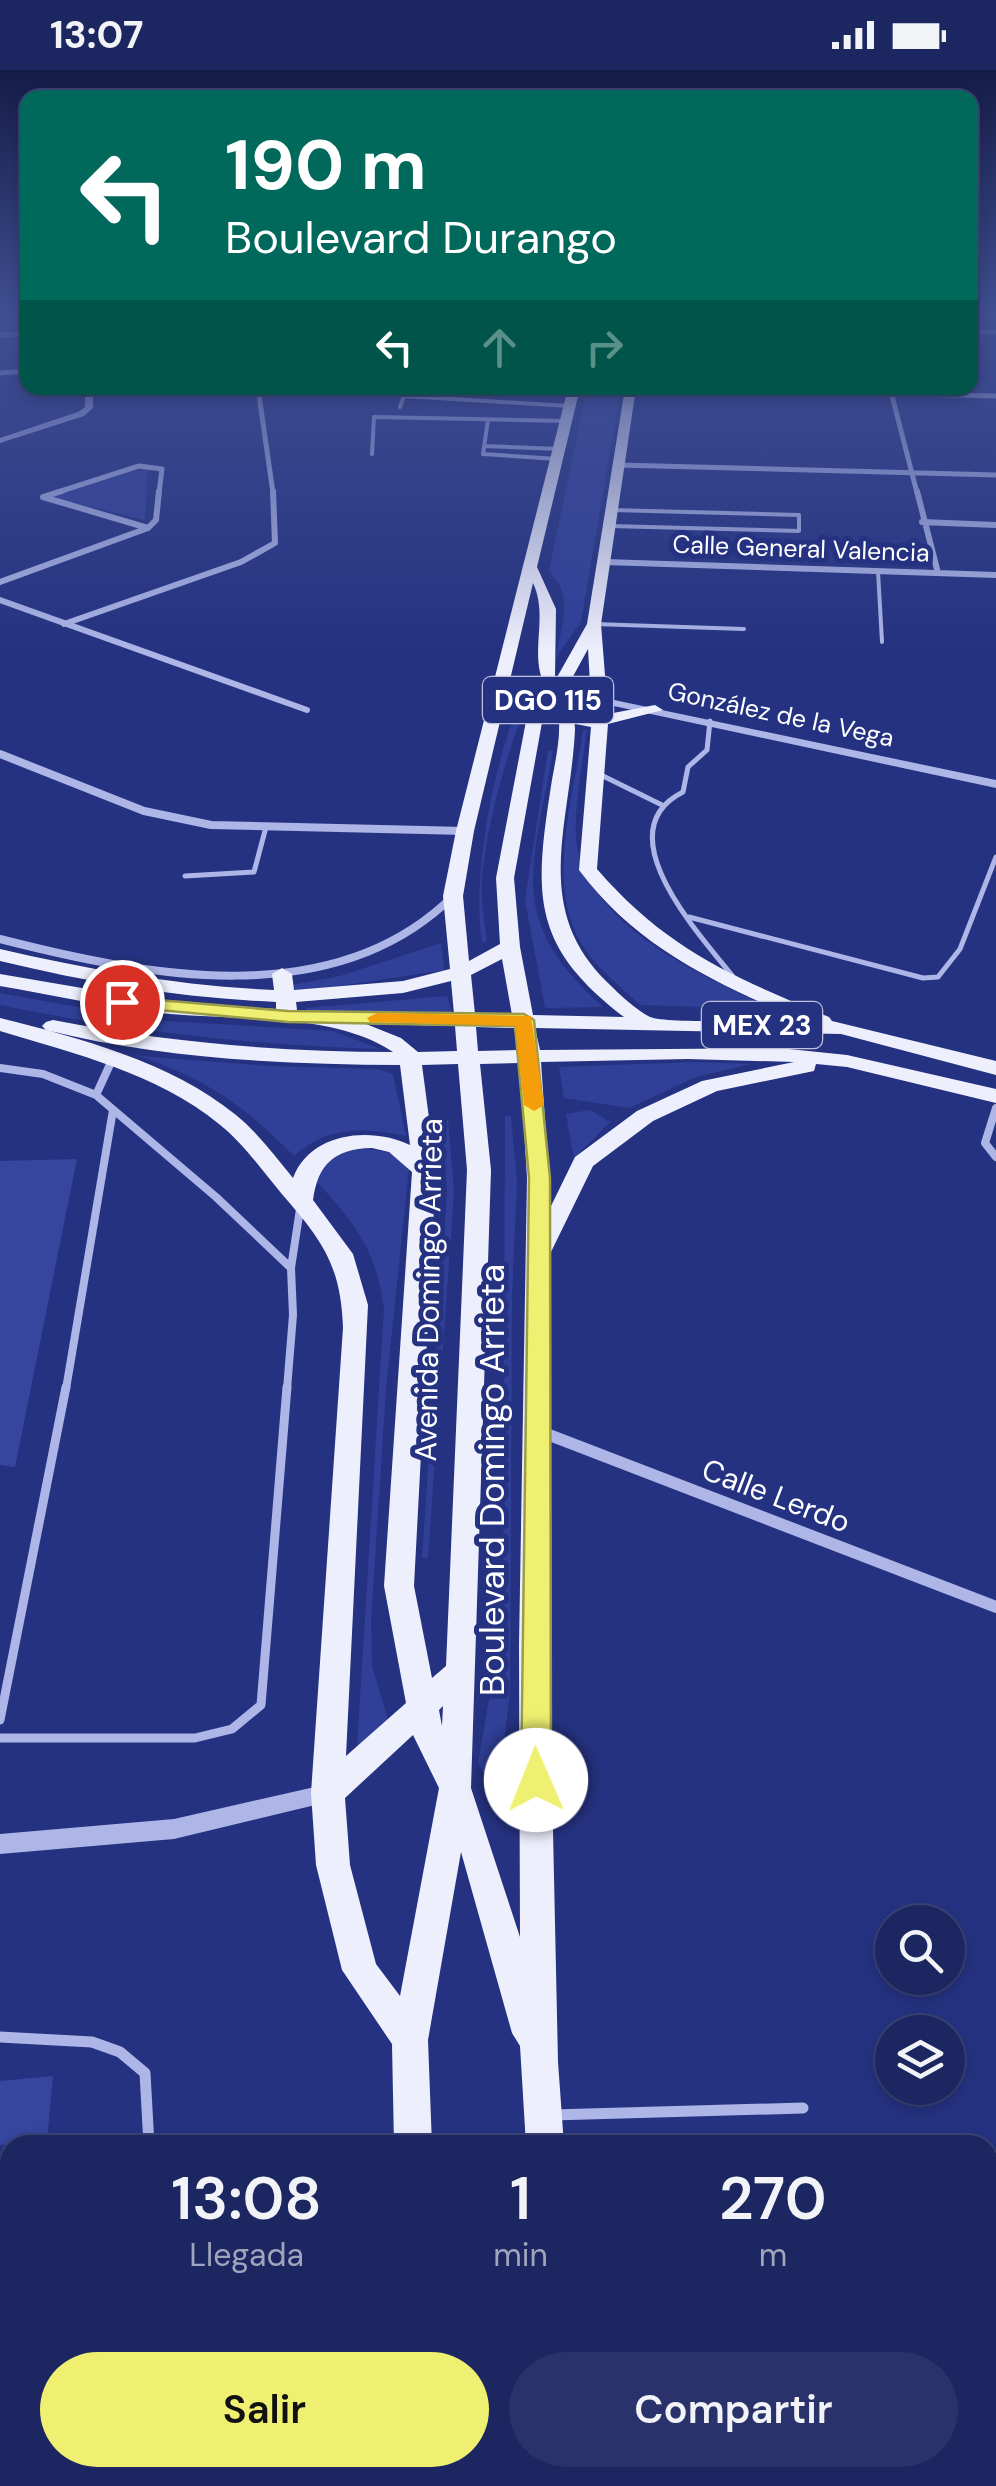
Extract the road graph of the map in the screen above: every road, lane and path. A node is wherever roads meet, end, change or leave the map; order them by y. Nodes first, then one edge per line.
1 (48, 427) edge
2 (264, 427) edge
3 (373, 427) edge
4 (487, 427) edge
5 (564, 427) edge
6 (625, 427) edge
7 (899, 427) edge
8 (0, 441) edge
9 (484, 446) junction
10 (372, 454) dead end
11 (559, 454) junction
12 (619, 465) junction
13 (909, 472) junction
14 (996, 475) edge
15 (611, 518) junction
16 (922, 522) junction
17 (996, 524) edge
18 (148, 528) junction
19 (605, 562) junction
20 (531, 569) junction
21 (878, 571) junction
22 (938, 573) junction
23 (996, 575) edge
24 (0, 582) edge
25 (0, 600) edge
26 (64, 624) junction
27 (594, 624) junction
28 (744, 629) dead end
29 (882, 642) dead end
30 (557, 692) junction
31 (596, 699) junction
32 (308, 710) dead end
33 (655, 710) junction
34 (600, 720) junction
35 (710, 721) junction
36 (566, 730) junction
37 (528, 746) junction
38 (0, 754) edge
39 (594, 772) junction
40 (996, 784) edge
41 (662, 805) junction
42 (266, 827) junction
43 (465, 831) junction
44 (996, 857) edge
45 (185, 876) dead end
46 (453, 896) junction
47 (689, 917) junction
48 (0, 940) edge
49 (510, 947) junction
50 (0, 955) edge
51 (458, 974) junction
52 (0, 980) edge
53 (740, 986) junction
54 (285, 995) junction
55 (0, 1013) edge
56 (466, 1020) junction
57 (524, 1020) junction
58 (644, 1022) junction
59 (0, 1024) edge
60 (841, 1028) junction
61 (717, 1052) junction
62 (530, 1056) junction
63 (408, 1057) junction
64 (469, 1057) junction
65 (112, 1060) junction
66 (847, 1061) junction
67 (0, 1068) edge
68 (996, 1068) edge
69 (96, 1095) junction
70 (996, 1096) edge
71 (996, 1108) edge
72 (113, 1110) junction
73 (996, 1157) edge
74 (424, 1170) junction
75 (302, 1202) junction
76 (538, 1260) junction
77 (291, 1268) junction
78 (538, 1430) junction
79 (996, 1607) edge
80 (462, 1672) junction
81 (421, 1707) junction
82 (0, 1720) edge
83 (0, 1738) edge
84 (455, 1788) junction
85 (328, 1793) junction
86 (0, 1844) edge
87 (0, 2037) edge
88 (410, 2040) junction
89 (539, 2062) junction
90 (804, 2108) dead end
91 (544, 2130) edge
92 (149, 2135) edge
93 (413, 2135) edge

1 - 8 street
2 - 26 street
3 - 10 lane
4 - 9 lane
5 - 11 main road, Avenida Domingo Arrieta / DGO 115
6 - 12 main road, DGO 115
7 - 13 street
9 - 11 lane
9 - 11 lane
11 - 20 main road, Avenida Domingo Arrieta / DGO 115
12 - 13 street
12 - 15 main road, DGO 115
13 - 14 street
13 - 16 street
15 - 15 lane
15 - 19 main road, DGO 115
16 - 17 street
16 - 22 street
18 - 18 street
18 - 24 street
19 - 21 street, Calle General Valencia
19 - 27 main road, DGO 115
20 - 30 main road
20 - 43 main road, Avenida Domingo Arrieta / DGO 115
21 - 22 street, Calle General Valencia
21 - 29 lane
22 - 23 street, Calle General Valencia
25 - 26 street
26 - 32 street
27 - 28 lane
27 - 30 main road, DGO 115
27 - 31 main road
30 - 31 street, González de la Vega
30 - 36 main road
30 - 37 main road, DGO 115
31 - 33 street, González de la Vega
31 - 34 main road
33 - 34 main road
33 - 35 street, González de la Vega
34 - 36 main road
34 - 39 main road
35 - 40 street, González de la Vega
35 - 41 lane
36 - 37 main road
36 - 58 main road
37 - 49 main road, DGO 115
38 - 42 street
39 - 41 lane
39 - 53 main road
41 - 47 lane
42 - 43 street
42 - 45 lane
43 - 46 main road, Avenida Domingo Arrieta / DGO 115
44 - 47 lane
46 - 51 main road, Avenida Domingo Arrieta / DGO 115
46 - 54 street
47 - 53 lane
48 - 54 street
49 - 51 main road
49 - 57 main road, DGO 115
50 - 54 main road
51 - 54 main road
51 - 56 main road, Avenida Domingo Arrieta / DGO 115
52 - 54 main road, MEX 23
53 - 60 main road
54 - 56 main road, MEX 23
54 - 63 main road
55 - 63 main road, MEX 23
56 - 57 main road, MEX 23
56 - 64 main road, Avenida Domingo Arrieta / DGO 115
57 - 58 main road, MEX 23
57 - 62 main road, DGO 115
58 - 60 main road, MEX 23
58 - 61 main road
59 - 65 main road
60 - 68 main road, MEX 23
61 - 62 main road, MEX 23
61 - 66 main road, MEX 23
62 - 64 main road, MEX 23
62 - 76 main road, Boulevard Domingo Arrieta
63 - 64 main road, MEX 23
63 - 74 main road
64 - 80 main road, Avenida Domingo Arrieta
65 - 69 lane
65 - 75 main road
66 - 70 main road, MEX 23
66 - 76 main road
67 - 69 lane
69 - 72 lane
71 - 73 lane
72 - 77 lane
72 - 82 lane
74 - 75 main road
74 - 81 main road
75 - 77 lane
75 - 85 main road
76 - 78 main road, Boulevard Domingo Arrieta
77 - 83 lane
78 - 79 street, Calle Lerdo
78 - 89 main road, Boulevard Domingo Arrieta
80 - 81 main road
80 - 84 main road, Avenida Domingo Arrieta
81 - 84 main road
81 - 85 main road
84 - 88 main road, Avenida Domingo Arrieta
84 - 89 main road
85 - 86 street
85 - 88 main road
87 - 92 lane
88 - 93 main road, Avenida Domingo Arrieta
89 - 91 main road, Boulevard Domingo Arrieta
90 - 91 lane

